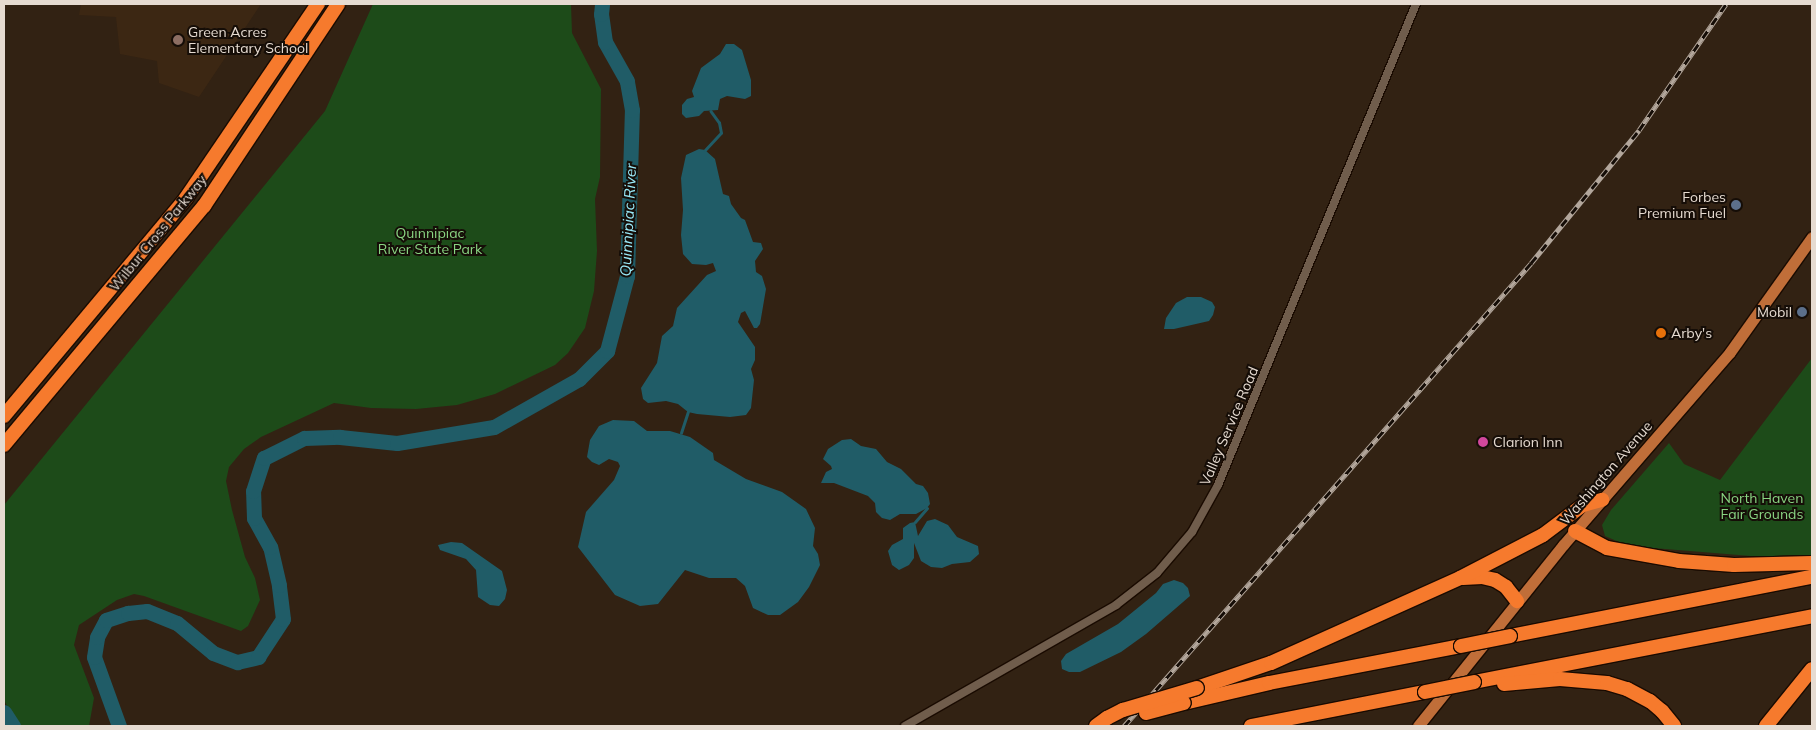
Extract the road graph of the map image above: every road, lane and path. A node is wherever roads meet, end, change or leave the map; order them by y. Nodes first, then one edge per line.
1 (318, 4) edge
2 (338, 4) edge
3 (1416, 4) edge
4 (1812, 237) edge
5 (4, 416) edge
6 (4, 445) edge
7 (1602, 500) junction
8 (1575, 531) junction
9 (1812, 563) edge
10 (1812, 577) edge
11 (1460, 578) junction
12 (1517, 601) junction
13 (1812, 616) edge
14 (1812, 669) edge
15 (1479, 681) junction
16 (904, 726) edge
17 (1096, 726) edge
18 (1101, 726) edge
19 (1251, 726) edge
20 (1418, 726) edge
21 (1674, 726) edge
22 (1766, 726) edge

1 - 5 highway, Wilbur Cross Parkway
2 - 6 highway, Wilbur Cross Parkway
3 - 16 street, Valley Service Road
4 - 7 main road, Washington Avenue
7 - 8 main road, Washington Avenue
7 - 11 highway
8 - 9 highway
8 - 12 main road, Washington Avenue
10 - 18 highway, bridge
11 - 12 highway
11 - 17 highway, bridge
12 - 20 main road, Washington Avenue
13 - 15 highway
14 - 22 highway
15 - 19 highway, bridge
15 - 21 highway

